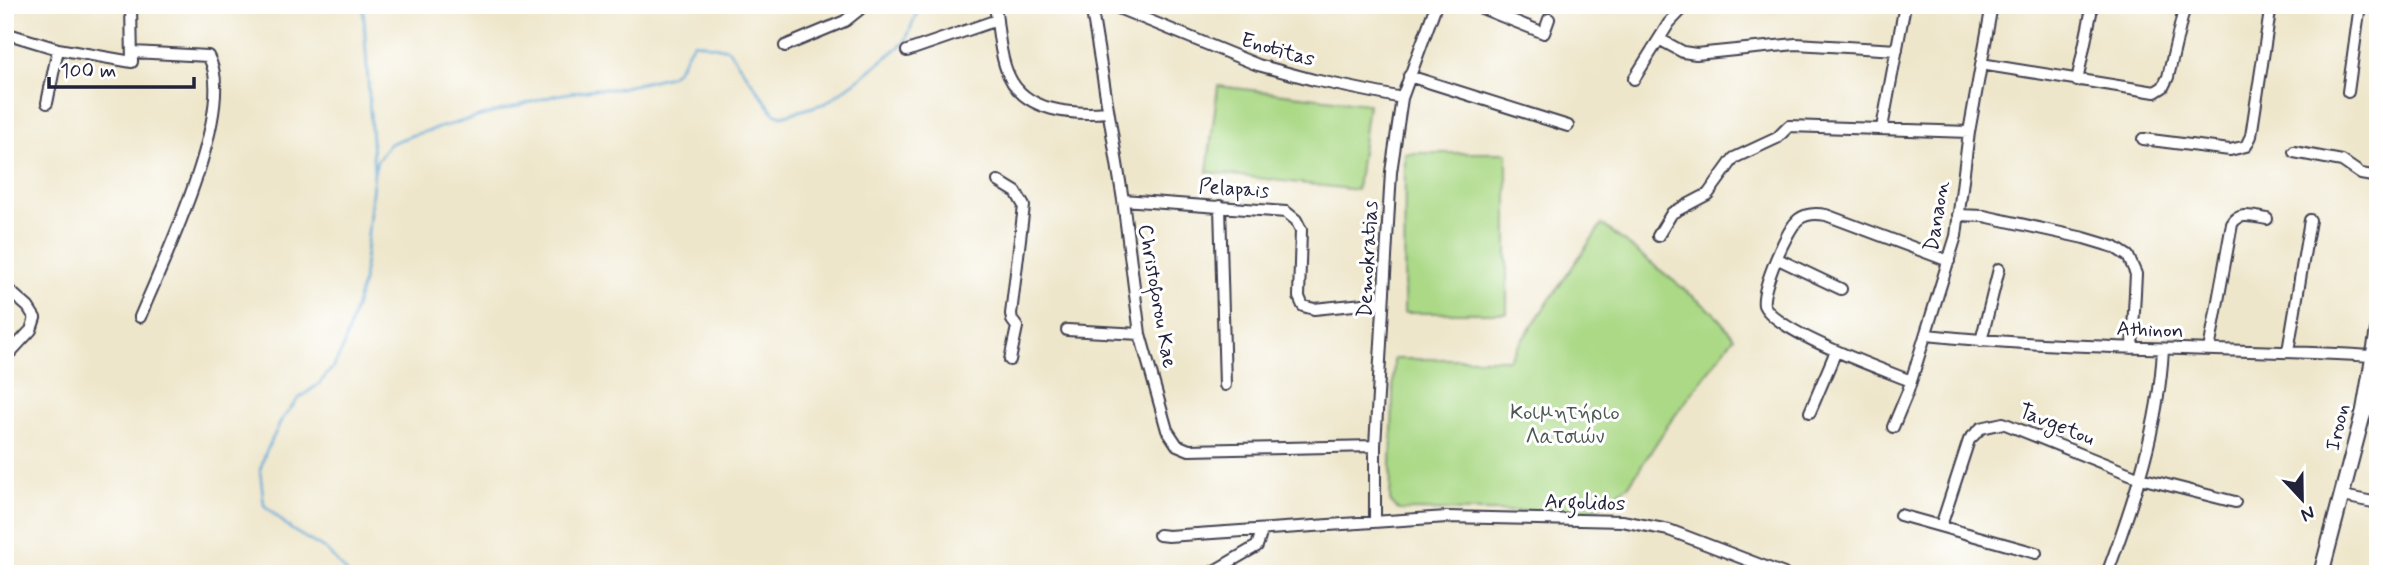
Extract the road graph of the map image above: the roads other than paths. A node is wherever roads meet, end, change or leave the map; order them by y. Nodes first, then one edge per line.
1 (131, 5) edge
2 (865, 5) edge
3 (995, 5) edge
4 (1091, 5) edge
5 (1111, 5) edge
6 (1436, 5) edge
7 (1475, 5) edge
8 (1686, 5) edge
9 (1905, 5) edge
10 (1992, 5) edge
11 (2185, 5) edge
12 (2271, 5) edge
13 (2360, 5) edge
14 (2091, 13) dead end
15 (1549, 19) dead end
16 (997, 20) junction
17 (5, 33) edge
18 (1659, 39) junction
19 (785, 46) dead end
20 (58, 49) junction
21 (1897, 50) junction
22 (907, 51) dead end
23 (133, 52) junction
24 (1981, 64) junction
25 (1409, 76) junction
26 (1634, 79) dead end
27 (2077, 81) junction
28 (2348, 92) dead end
29 (1402, 98) junction
30 (47, 103) dead end
31 (1107, 112) junction
32 (1568, 127) dead end
33 (1882, 128) junction
34 (1969, 132) junction
35 (2143, 139) dead end
36 (2294, 152) dead end
37 (2378, 177) edge
38 (998, 181) dead end
39 (1122, 200) junction
40 (1220, 206) junction
41 (1958, 215) junction
42 (2267, 219) dead end
43 (2310, 220) dead end
44 (1658, 236) dead end
45 (1777, 259) junction
46 (1949, 261) junction
47 (1999, 269) dead end
48 (5, 287) edge
49 (1841, 289) dead end
50 (1383, 302) junction
51 (140, 317) dead end
52 (1067, 330) dead end
53 (2378, 330) edge
54 (1140, 334) junction
55 (1927, 335) junction
56 (1981, 341) junction
57 (2132, 348) junction
58 (2163, 349) junction
59 (2209, 350) junction
60 (1836, 351) junction
61 (2288, 351) junction
62 (2372, 356) junction
63 (5, 358) edge
64 (1010, 360) dead end
65 (1911, 381) junction
66 (1225, 385) dead end
67 (2371, 411) edge
68 (1810, 412) dead end
69 (1893, 427) dead end
70 (1375, 446) junction
71 (2140, 478) junction
72 (2343, 496) junction
73 (2235, 502) dead end
74 (2378, 503) edge
75 (1900, 515) dead end
76 (1375, 521) junction
77 (1941, 526) junction
78 (1262, 531) junction
79 (1159, 535) dead end
80 (2036, 553) dead end
81 (1209, 574) edge
82 (1784, 574) edge
83 (2107, 574) edge
84 (2321, 574) edge

1 - 23 street
2 - 19 street
3 - 16 street
4 - 31 street, Christoforou Kae
5 - 29 street, Enotitas
6 - 25 street, Demokratias
7 - 15 street
8 - 18 street
9 - 21 street
10 - 24 street, Danaon
11 - 27 street
12 - 35 street
13 - 28 street
14 - 27 street
16 - 22 street
16 - 31 street
17 - 20 street
18 - 21 street
18 - 26 street
20 - 23 street
20 - 30 street
21 - 33 street
23 - 51 street
24 - 27 street
24 - 34 street, Danaon
25 - 29 street, Demokratias
25 - 32 street
29 - 50 street, Demokratias
31 - 39 street, Christoforou Kae
33 - 34 street
33 - 44 street
34 - 41 street, Danaon
36 - 37 street
38 - 64 street
39 - 40 street, Pelapais
39 - 54 street, Christoforou Kae
40 - 50 street, Pelapais
40 - 66 street
41 - 46 street, Danaon
41 - 57 street
42 - 59 street
43 - 61 street
45 - 46 street
45 - 49 street
45 - 60 street
46 - 55 street, Danaon
47 - 56 street
48 - 63 street
50 - 70 street, Demokratias
52 - 54 street
53 - 62 street, Iroon
54 - 70 street, Christoforou Kae
55 - 56 street, Athinon
55 - 65 street, Danaon
56 - 57 street, Athinon
57 - 58 street, Athinon
58 - 59 street, Athinon
58 - 71 street
59 - 61 street, Athinon
60 - 65 street
60 - 68 street
61 - 62 street, Athinon
62 - 67 street, Iroon
65 - 69 street, Danaon
67 - 72 street, Iroon
70 - 76 street, Demokratias
71 - 73 street
71 - 77 street, Tavgetou
71 - 83 street
72 - 74 street
72 - 84 street, Iroon
75 - 77 street
76 - 78 street, Argolidos
76 - 82 street, Argolidos
77 - 80 street
78 - 79 street, Argolidos
78 - 81 street

